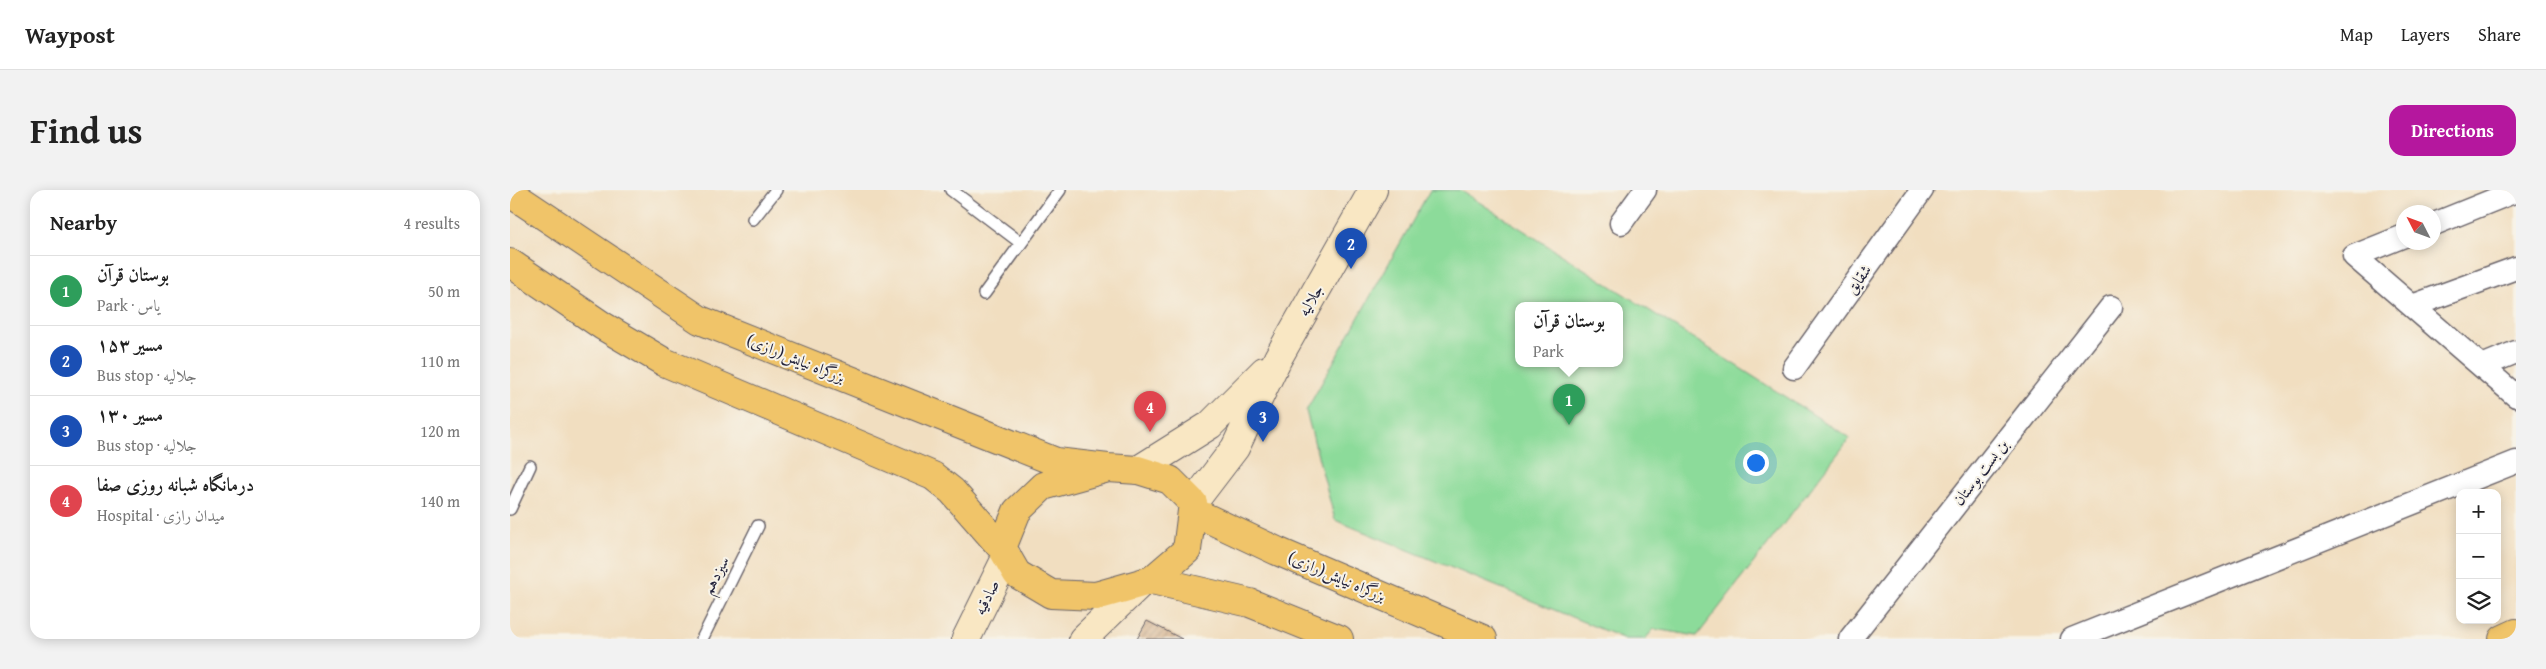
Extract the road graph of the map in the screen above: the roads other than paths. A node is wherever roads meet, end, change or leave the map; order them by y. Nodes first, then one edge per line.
1 (776, 190) edge
2 (951, 190) edge
3 (1060, 190) edge
4 (1373, 190) edge
5 (1645, 190) edge
6 (1922, 190) edge
7 (2516, 191) edge
8 (510, 193) edge
9 (754, 219) dead end
10 (2441, 221) edge
11 (1621, 223) dead end
12 (2396, 239) edge
13 (1021, 243) junction
14 (510, 263) edge
15 (2516, 268) edge
16 (984, 294) dead end
17 (2111, 306) dead end
18 (2412, 306) junction
19 (2516, 352) edge
20 (1278, 358) junction
21 (2482, 366) junction
22 (1794, 368) dead end
23 (2516, 396) edge
24 (2516, 462) edge
25 (530, 466) dead end
26 (1108, 468) junction
27 (1138, 470) junction
28 (1192, 507) junction
29 (510, 509) edge
30 (758, 526) dead end
31 (1004, 552) junction
32 (1146, 582) junction
33 (2516, 633) edge
34 (702, 639) edge
35 (966, 639) edge
36 (1083, 639) edge
37 (1339, 639) edge
38 (1483, 639) edge
39 (1850, 639) edge
40 (2072, 639) edge
41 (2503, 639) edge

1 - 9 lane
2 - 13 lane
3 - 13 lane
4 - 20 main road, جلالیه
5 - 11 street
6 - 22 street, شقایق
7 - 10 street
8 - 26 highway, بزرگراه نیایش(رازی)
12 - 18 street
13 - 16 lane
14 - 31 highway
15 - 18 street
17 - 39 street, بن بست بوستان
18 - 21 street
19 - 21 street
20 - 27 main road
20 - 28 main road
21 - 23 street
24 - 40 street
25 - 29 lane
26 - 27 highway
26 - 31 highway
27 - 28 highway
28 - 32 highway
28 - 38 highway, بزرگراه نیایش(رازی)
30 - 34 lane, سیزدهم
31 - 32 highway
31 - 35 main road, صادقیه
32 - 36 main road
32 - 37 highway
33 - 41 highway

